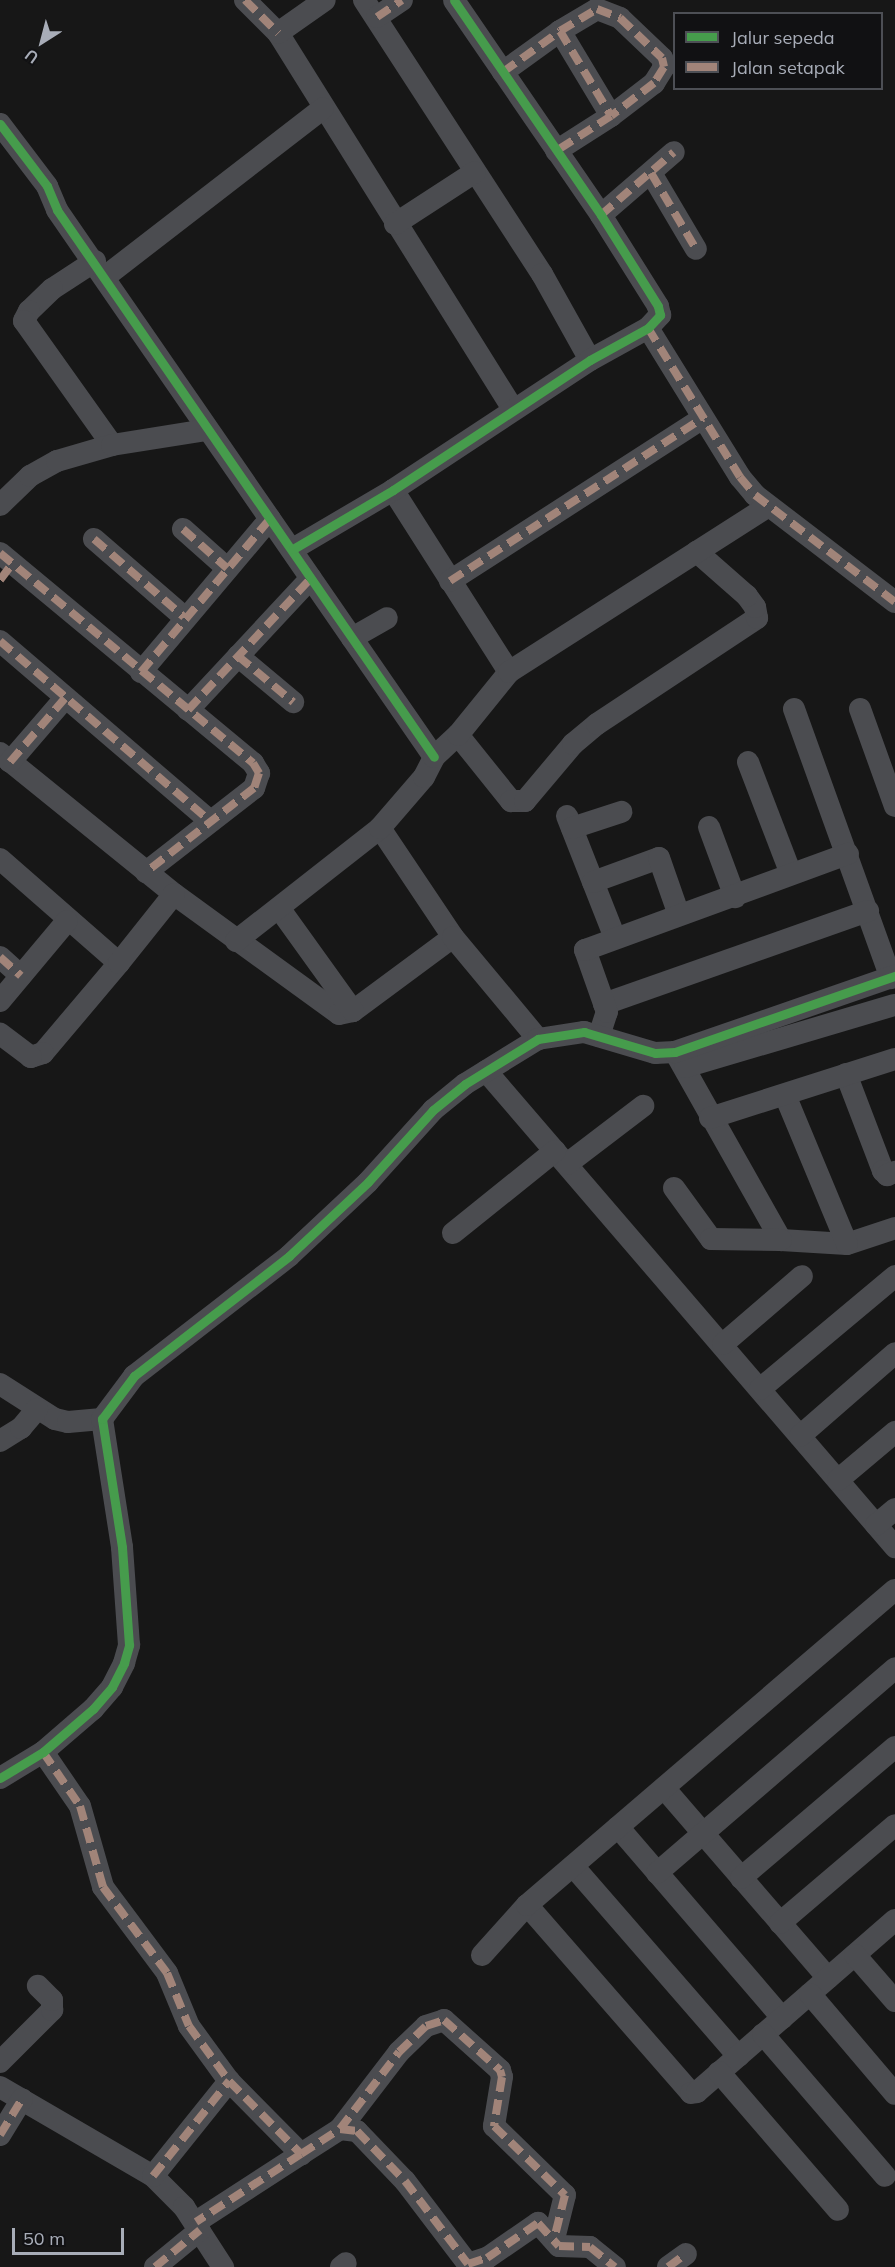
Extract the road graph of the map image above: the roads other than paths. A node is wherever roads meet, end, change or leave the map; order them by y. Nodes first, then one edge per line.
1 (245, 0) edge
2 (326, 0) edge
3 (402, 0) edge
4 (460, 2) edge
5 (371, 9) edge
6 (560, 31) junction
7 (278, 33) junction
8 (503, 72) junction
9 (323, 108) junction
10 (611, 116) junction
11 (0, 124) edge
12 (0, 150) edge
13 (556, 151) junction
14 (674, 152) dead end
15 (475, 172) junction
16 (651, 173) junction
17 (57, 210) junction
18 (601, 215) junction
19 (395, 224) junction
20 (696, 249) dead end
21 (100, 269) junction
22 (648, 328) junction
23 (590, 360) junction
24 (513, 409) junction
25 (703, 418) junction
26 (207, 430) junction
27 (112, 445) junction
28 (393, 490) junction
29 (4, 493) edge
30 (766, 507) junction
31 (270, 519) junction
32 (183, 530) dead end
33 (94, 538) dead end
34 (293, 549) junction
35 (697, 552) junction
36 (4, 566) edge
37 (227, 568) junction
38 (311, 578) junction
39 (450, 581) junction
40 (895, 602) edge
41 (184, 617) junction
42 (387, 618) dead end
43 (352, 638) junction
44 (0, 641) edge
45 (238, 656) junction
46 (141, 672) junction
47 (509, 672) junction
48 (65, 698) junction
49 (293, 702) dead end
50 (860, 709) dead end
51 (188, 710) junction
52 (794, 710) dead end
53 (458, 735) junction
54 (434, 757) junction
55 (5, 758) edge
56 (748, 762) dead end
57 (895, 806) edge
58 (621, 812) dead end
59 (209, 820) junction
60 (709, 827) dead end
61 (380, 828) junction
62 (848, 854) junction
63 (0, 859) edge
64 (146, 872) junction
65 (791, 874) junction
66 (593, 882) junction
67 (174, 894) junction
68 (735, 897) junction
69 (279, 908) junction
70 (868, 911) junction
71 (679, 915) junction
72 (67, 921) junction
73 (453, 937) junction
74 (615, 938) junction
75 (236, 940) junction
76 (0, 957) edge
77 (119, 963) junction
78 (21, 976) junction
79 (893, 977) edge
80 (0, 1001) edge
81 (604, 1004) junction
82 (894, 1005) edge
83 (353, 1011) junction
84 (0, 1034) edge
85 (599, 1036) junction
86 (538, 1039) junction
87 (895, 1059) edge
88 (680, 1060) junction
89 (486, 1071) junction
90 (846, 1074) junction
91 (785, 1095) junction
92 (643, 1106) dead end
93 (710, 1119) junction
94 (561, 1157) junction
95 (895, 1172) edge
96 (674, 1188) dead end
97 (895, 1228) edge
98 (453, 1233) dead end
99 (781, 1240) junction
100 (847, 1244) junction
101 (895, 1275) edge
102 (802, 1276) dead end
103 (723, 1344) junction
104 (895, 1353) edge
105 (0, 1383) edge
106 (760, 1389) junction
107 (37, 1409) junction
108 (102, 1419) junction
109 (895, 1432) edge
110 (800, 1436) junction
111 (0, 1441) edge
112 (838, 1480) junction
113 (895, 1509) edge
114 (876, 1525) junction
115 (895, 1547) edge
116 (895, 1590) edge
117 (895, 1668) edge
118 (895, 1747) edge
119 (43, 1752) junction
120 (0, 1778) edge
121 (663, 1788) junction
122 (895, 1825) edge
123 (618, 1827) junction
124 (703, 1834) junction
125 (573, 1866) junction
126 (657, 1873) junction
127 (741, 1878) junction
128 (527, 1905) junction
129 (895, 1920) edge
130 (780, 1923) junction
131 (482, 1954) dead end
132 (855, 1955) junction
133 (828, 1978) junction
134 (38, 1986) dead end
135 (810, 1994) junction
136 (895, 2001) edge
137 (782, 2018) junction
138 (764, 2034) junction
139 (738, 2056) junction
140 (0, 2062) edge
141 (719, 2072) junction
142 (230, 2081) junction
143 (0, 2087) edge
144 (895, 2094) edge
145 (22, 2099) junction
146 (340, 2129) junction
147 (0, 2135) edge
148 (301, 2154) junction
149 (153, 2176) junction
150 (885, 2176) dead end
151 (838, 2210) dead end
152 (198, 2226) junction
153 (554, 2239) junction
154 (155, 2267) edge
155 (223, 2267) edge
156 (615, 2267) edge

1 - 7 street
2 - 7 street
3 - 5 street
4 - 8 street
5 - 15 street
6 - 8 street
6 - 10 street
6 - 10 street
7 - 9 street
8 - 13 street
9 - 19 street
9 - 21 street
10 - 13 street
11 - 17 street
12 - 17 street
13 - 18 street
14 - 16 street
15 - 19 street
15 - 23 street
16 - 18 street
16 - 20 street
17 - 21 street
18 - 22 street
19 - 24 street
21 - 26 street
21 - 27 street
22 - 23 street
22 - 25 street
23 - 24 street
24 - 28 street
25 - 30 street
25 - 39 street
26 - 27 street
26 - 31 street
27 - 29 street
28 - 34 street
28 - 39 street
30 - 35 street
30 - 40 street
31 - 34 street
31 - 37 street
32 - 37 street
33 - 41 street
34 - 38 street
35 - 47 street
35 - 53 street
36 - 46 street
37 - 41 street
38 - 43 street
38 - 45 street
39 - 47 street
41 - 46 street
42 - 43 street
43 - 54 street
44 - 48 street
45 - 49 street
45 - 51 street
46 - 51 street
47 - 53 street
48 - 55 street
48 - 59 street
50 - 57 street
51 - 59 street
52 - 62 street
53 - 54 street
54 - 61 street
55 - 64 street
56 - 65 street
58 - 66 street
59 - 64 street
60 - 68 street
61 - 69 street
61 - 73 street
62 - 65 street
62 - 70 street
63 - 72 street
64 - 67 street
65 - 68 street
66 - 71 street
66 - 74 street
67 - 75 street
67 - 77 street
68 - 71 street
69 - 75 street
69 - 83 street
70 - 79 street
70 - 81 street
71 - 74 street
72 - 77 street
72 - 78 street
73 - 83 street
73 - 86 street
74 - 81 street
75 - 83 street
76 - 78 street
77 - 84 street
78 - 80 street
79 - 88 street
81 - 85 street
82 - 88 street
85 - 86 street
85 - 88 street
86 - 89 street
87 - 90 street
88 - 93 street
89 - 94 street
89 - 108 street
90 - 91 street
90 - 95 street
91 - 93 street
91 - 100 street
92 - 94 street
93 - 99 street
94 - 98 street
94 - 103 street
96 - 99 street
97 - 100 street
99 - 100 street
101 - 106 street
102 - 103 street
103 - 106 street
104 - 110 street
105 - 107 street
106 - 110 street
107 - 108 street
107 - 111 street
108 - 119 street
109 - 112 street
110 - 112 street
112 - 114 street
113 - 114 street
114 - 115 street
116 - 121 street
117 - 124 street
118 - 127 street
119 - 120 street
119 - 142 street
121 - 123 street
121 - 124 street
122 - 130 street
123 - 125 street
123 - 126 street
124 - 126 street
124 - 127 street
125 - 128 street
125 - 139 street
126 - 137 street
127 - 130 street
128 - 131 street
128 - 141 street
129 - 132 street
130 - 133 street
132 - 133 street
132 - 136 street
133 - 135 street
134 - 140 street
135 - 137 street
135 - 144 street
137 - 138 street
138 - 139 street
138 - 150 street
139 - 141 street
141 - 151 street
142 - 148 street
142 - 149 street
143 - 145 street
145 - 147 street
145 - 149 street
146 - 148 street
146 - 153 street
146 - 153 street
148 - 152 street
149 - 152 street
152 - 154 street
152 - 155 street
153 - 156 street

